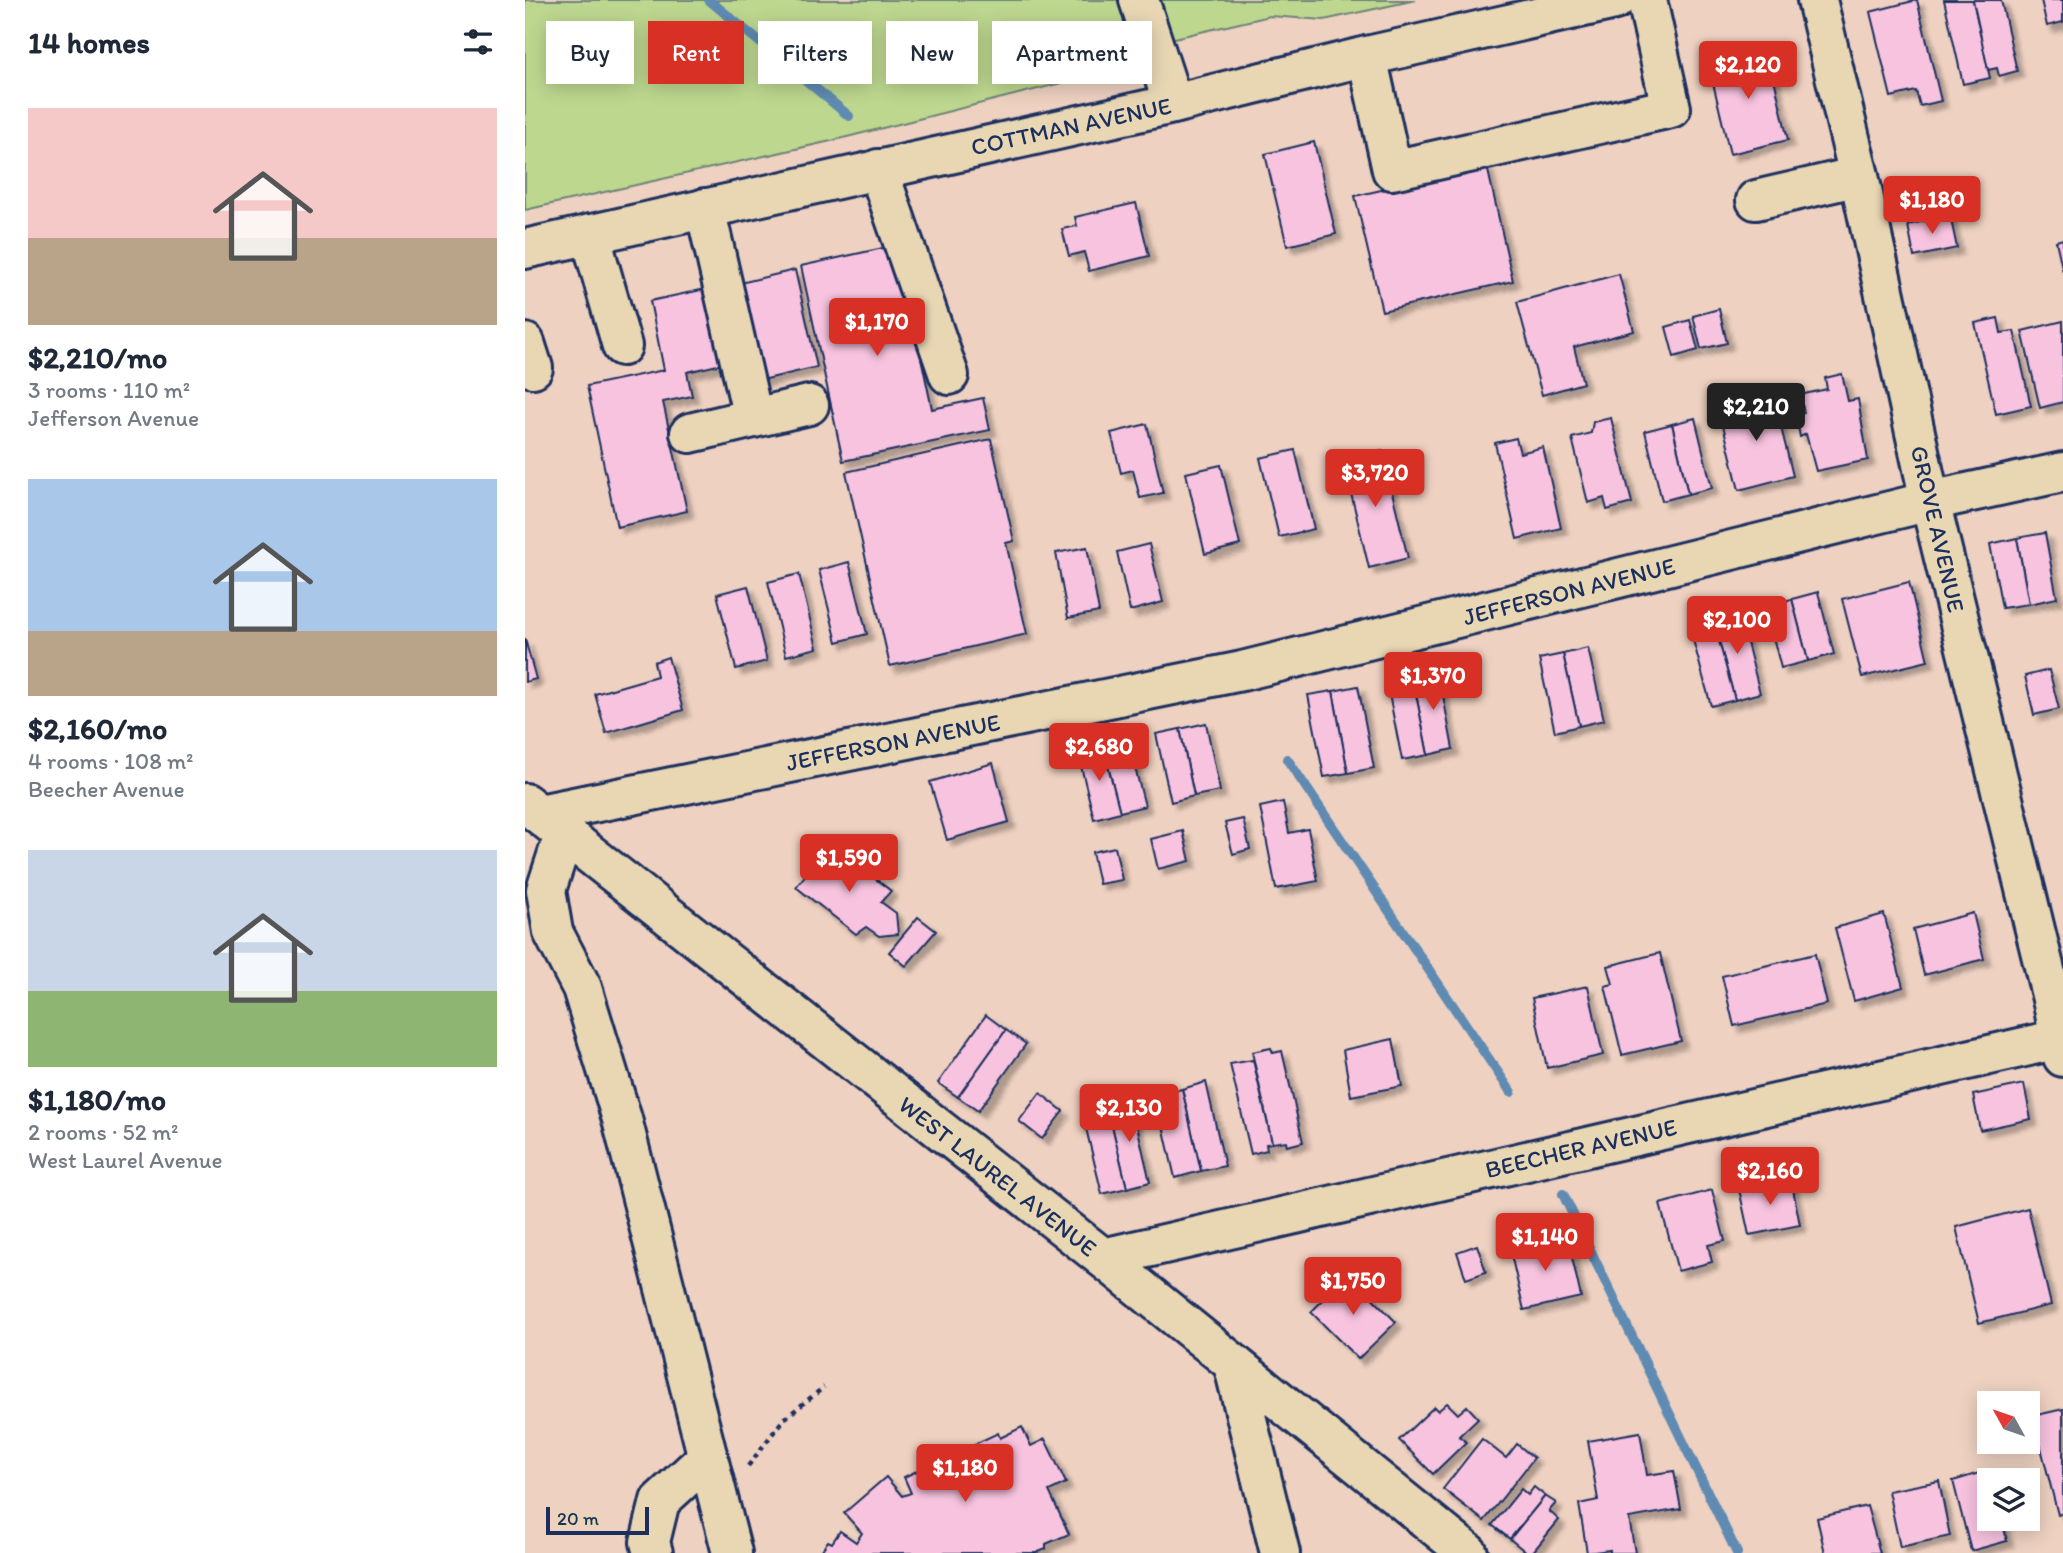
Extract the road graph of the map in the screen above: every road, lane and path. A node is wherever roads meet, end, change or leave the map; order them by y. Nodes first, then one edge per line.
1 (1139, 0) edge
2 (1615, 0) edge
3 (1647, 0) edge
4 (1817, 0) edge
5 (1367, 56) junction
6 (1173, 104) junction
7 (878, 169) junction
8 (1859, 176) junction
9 (1756, 200) dead end
10 (705, 208) junction
11 (590, 234) junction
12 (525, 248) edge
13 (622, 346) dead end
14 (949, 375) dead end
15 (809, 405) dead end
16 (753, 418) junction
17 (690, 433) dead end
18 (2063, 472) edge
19 (1930, 501) junction
20 (543, 817) edge
21 (2060, 1025) edge
22 (1103, 1258) junction
23 (1233, 1363) junction
24 (824, 1387) dead end
25 (708, 1457) junction
26 (719, 1503) junction
27 (653, 1553) edge
28 (732, 1553) edge
29 (1280, 1553) edge
30 (1468, 1553) edge

1 - 6 street
2 - 5 street, COTTMAN AVENUE
3 - 5 street
4 - 8 street, GROVE AVENUE
5 - 6 street, COTTMAN AVENUE
6 - 7 street, COTTMAN AVENUE
7 - 10 street, COTTMAN AVENUE
7 - 14 street
8 - 9 street
8 - 19 street, GROVE AVENUE
10 - 11 street, COTTMAN AVENUE
10 - 16 street
11 - 12 street, COTTMAN AVENUE
11 - 13 street
15 - 16 street
16 - 17 street
18 - 19 street, JEFFERSON AVENUE
19 - 20 street, JEFFERSON AVENUE
19 - 21 street, GROVE AVENUE
20 - 22 street, WEST LAUREL AVENUE
20 - 25 street
21 - 22 street, BEECHER AVENUE
22 - 23 street, WEST LAUREL AVENUE
23 - 29 street
23 - 30 street, WEST LAUREL AVENUE
24 - 26 path
25 - 26 street
25 - 27 street
26 - 28 street

